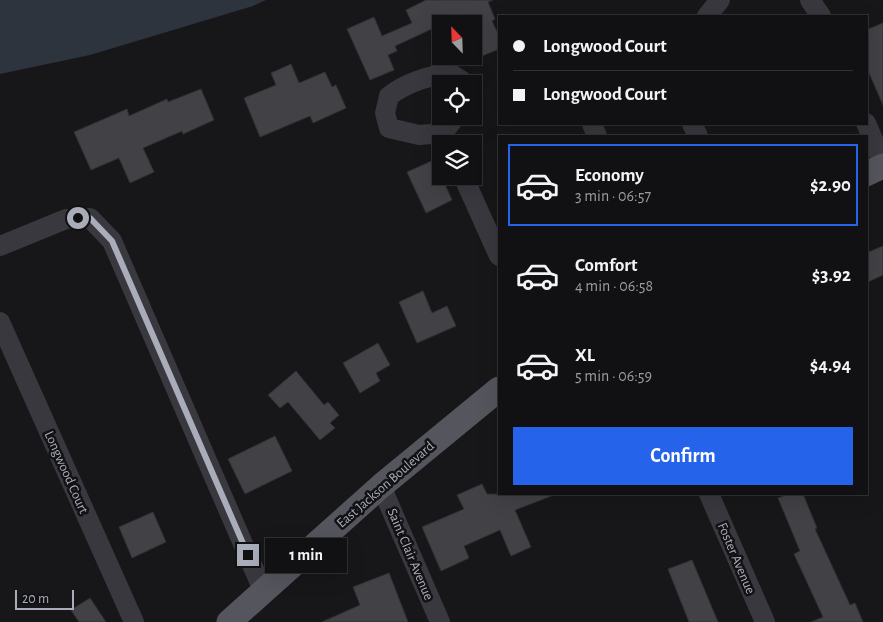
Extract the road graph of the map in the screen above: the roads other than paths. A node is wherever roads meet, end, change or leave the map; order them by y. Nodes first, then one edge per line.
1 (720, 0) edge
2 (810, 0) edge
3 (708, 15) edge
4 (821, 15) edge
5 (436, 75) edge
6 (453, 75) edge
7 (432, 76) edge
8 (867, 125) edge
9 (432, 136) edge
10 (883, 164) edge
11 (868, 173) edge
12 (467, 185) edge
13 (0, 246) edge
14 (498, 254) edge
15 (0, 322) edge
16 (498, 390) edge
17 (381, 486) junction
18 (710, 495) edge
19 (263, 590) junction
20 (134, 622) edge
21 (229, 622) edge
22 (440, 622) edge
23 (765, 622) edge

1 - 3 street
2 - 4 street
5 - 6 street
7 - 9 street
8 - 10 street
10 - 11 main road
12 - 14 street
13 - 19 street
15 - 20 street, Longwood Court
16 - 17 main road, East Jackson Boulevard
17 - 19 main road, East Jackson Boulevard
17 - 22 street, Saint Clair Avenue
18 - 23 street, Foster Avenue
19 - 21 main road, East Jackson Boulevard

